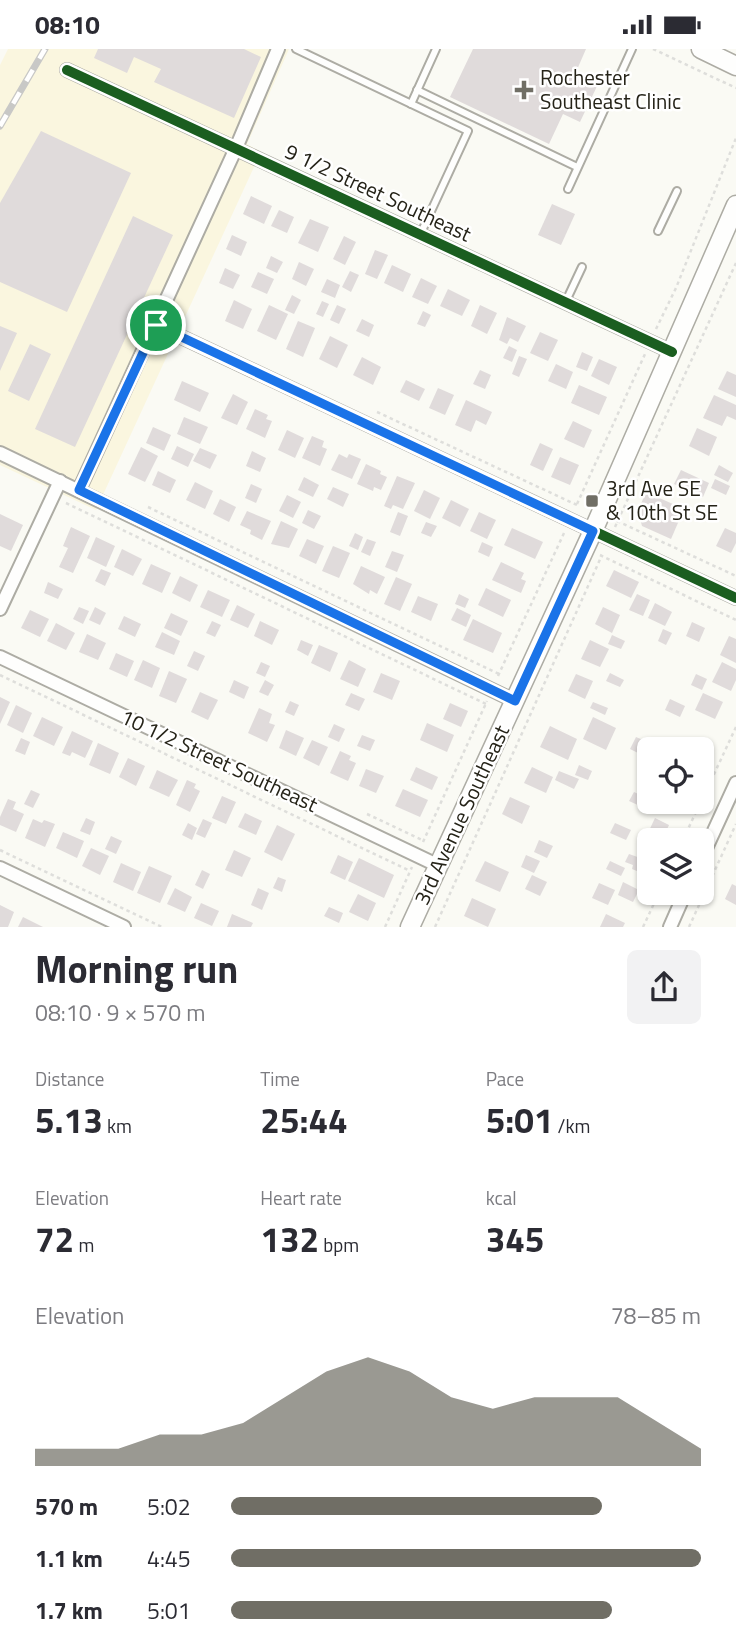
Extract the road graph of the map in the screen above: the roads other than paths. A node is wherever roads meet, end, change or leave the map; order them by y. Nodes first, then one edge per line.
1 (278, 49) edge
2 (296, 49) edge
3 (436, 49) edge
4 (632, 49) edge
5 (701, 49) edge
6 (736, 66) edge
7 (66, 70) dead end
8 (417, 90) junction
9 (411, 104) junction
10 (236, 148) junction
11 (577, 167) junction
12 (568, 189) dead end
13 (677, 191) dead end
14 (736, 205) edge
15 (658, 231) dead end
16 (420, 235) junction
17 (582, 267) dead end
18 (565, 303) junction
19 (156, 325) junction
20 (672, 352) junction
21 (0, 453) edge
22 (60, 481) junction
23 (79, 490) junction
24 (593, 531) junction
25 (736, 598) edge
26 (0, 609) edge
27 (0, 657) edge
28 (515, 701) junction
29 (736, 783) edge
30 (714, 831) edge
31 (439, 866) junction
32 (0, 868) edge
33 (680, 905) edge
34 (124, 926) edge
35 (410, 926) edge
36 (670, 926) edge

1 - 10 street
2 - 9 lane
3 - 8 lane
4 - 11 lane
5 - 6 main road
7 - 10 street, 9 1/2 Street Southeast
8 - 9 lane
8 - 11 lane
9 - 16 lane
10 - 16 street, 9 1/2 Street Southeast
10 - 19 street
11 - 12 lane
13 - 15 lane
14 - 20 main road, 3rd Avenue Southeast
16 - 18 street, 9 1/2 Street Southeast
17 - 18 lane
18 - 20 street, 9 1/2 Street Southeast
19 - 23 street
19 - 24 street
20 - 24 main road, 3rd Avenue Southeast
21 - 22 street
22 - 23 street
22 - 26 street
23 - 28 street
24 - 25 street
24 - 28 main road, 3rd Avenue Southeast
27 - 31 street, 10 1/2 Street Southeast
28 - 31 main road, 3rd Avenue Southeast
29 - 30 street
31 - 35 main road, 3rd Avenue Southeast
32 - 34 street
33 - 36 street

